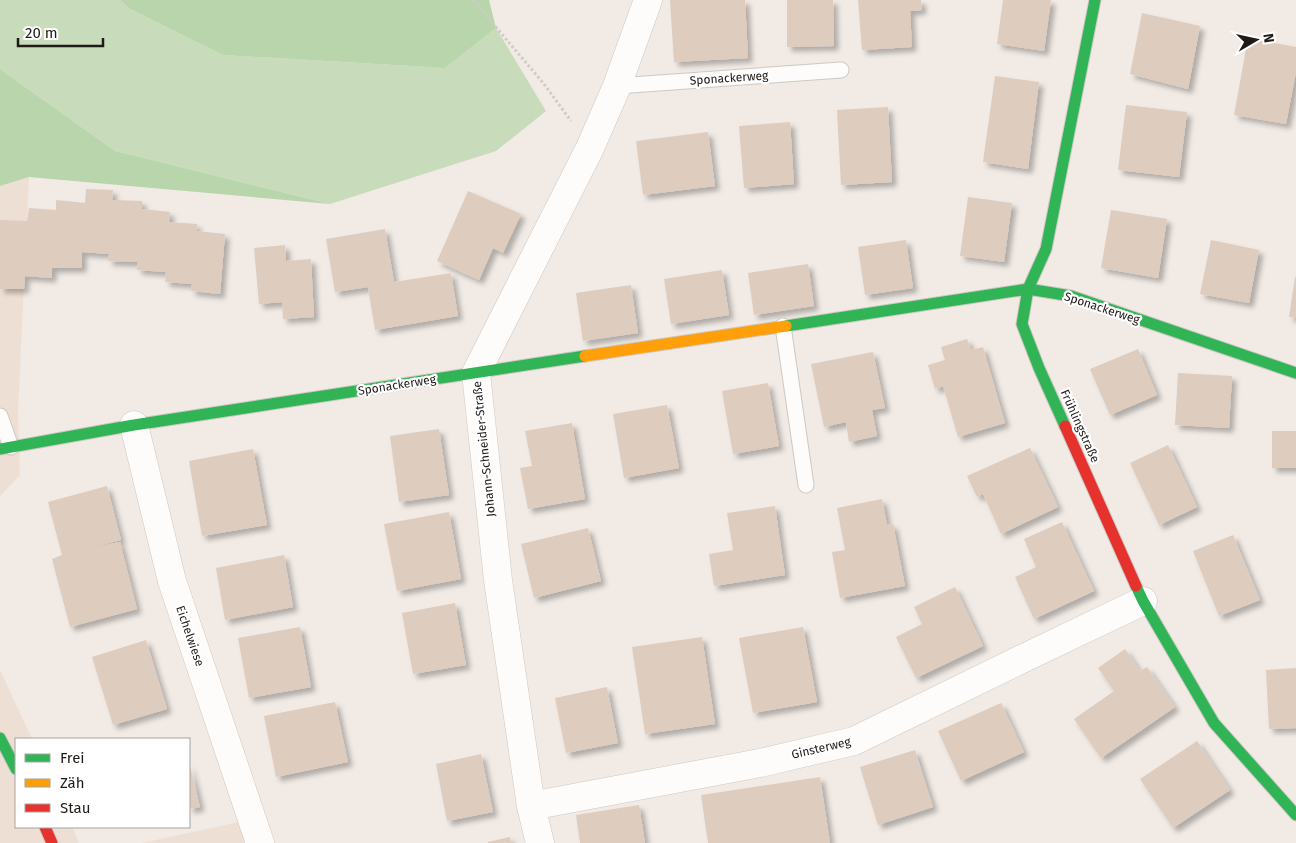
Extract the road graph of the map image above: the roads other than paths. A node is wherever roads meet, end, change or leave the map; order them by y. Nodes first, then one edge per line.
1 (648, 0) edge
2 (1094, 0) edge
3 (841, 70) dead end
4 (617, 86) junction
5 (1028, 289) junction
6 (783, 326) junction
7 (1296, 372) edge
8 (476, 373) junction
9 (0, 416) edge
10 (134, 425) junction
11 (4, 450) edge
12 (806, 485) dead end
13 (1143, 601) junction
14 (0, 738) edge
15 (15, 767) edge
16 (1287, 791) edge
17 (531, 806) junction
18 (1296, 815) edge
19 (45, 828) edge
20 (52, 843) edge
21 (260, 843) edge
22 (540, 843) edge

1 - 4 street, Johann-Schneider-Straße
2 - 5 street, Frühlingstraße
3 - 4 lane, Sponackerweg
4 - 8 street, Johann-Schneider-Straße
5 - 6 street, Sponackerweg
5 - 7 street, Sponackerweg
5 - 13 street, Frühlingstraße
6 - 8 street, Sponackerweg
6 - 12 lane
8 - 10 street, Sponackerweg
8 - 17 street, Johann-Schneider-Straße
9 - 11 lane
10 - 11 street, Sponackerweg
10 - 21 street, Eichelwiese
13 - 16 street, Frühlingstraße
13 - 17 street, Ginsterweg
14 - 15 street
16 - 18 street, Frühlingstraße
17 - 22 street, Johann-Schneider-Straße
19 - 20 street

